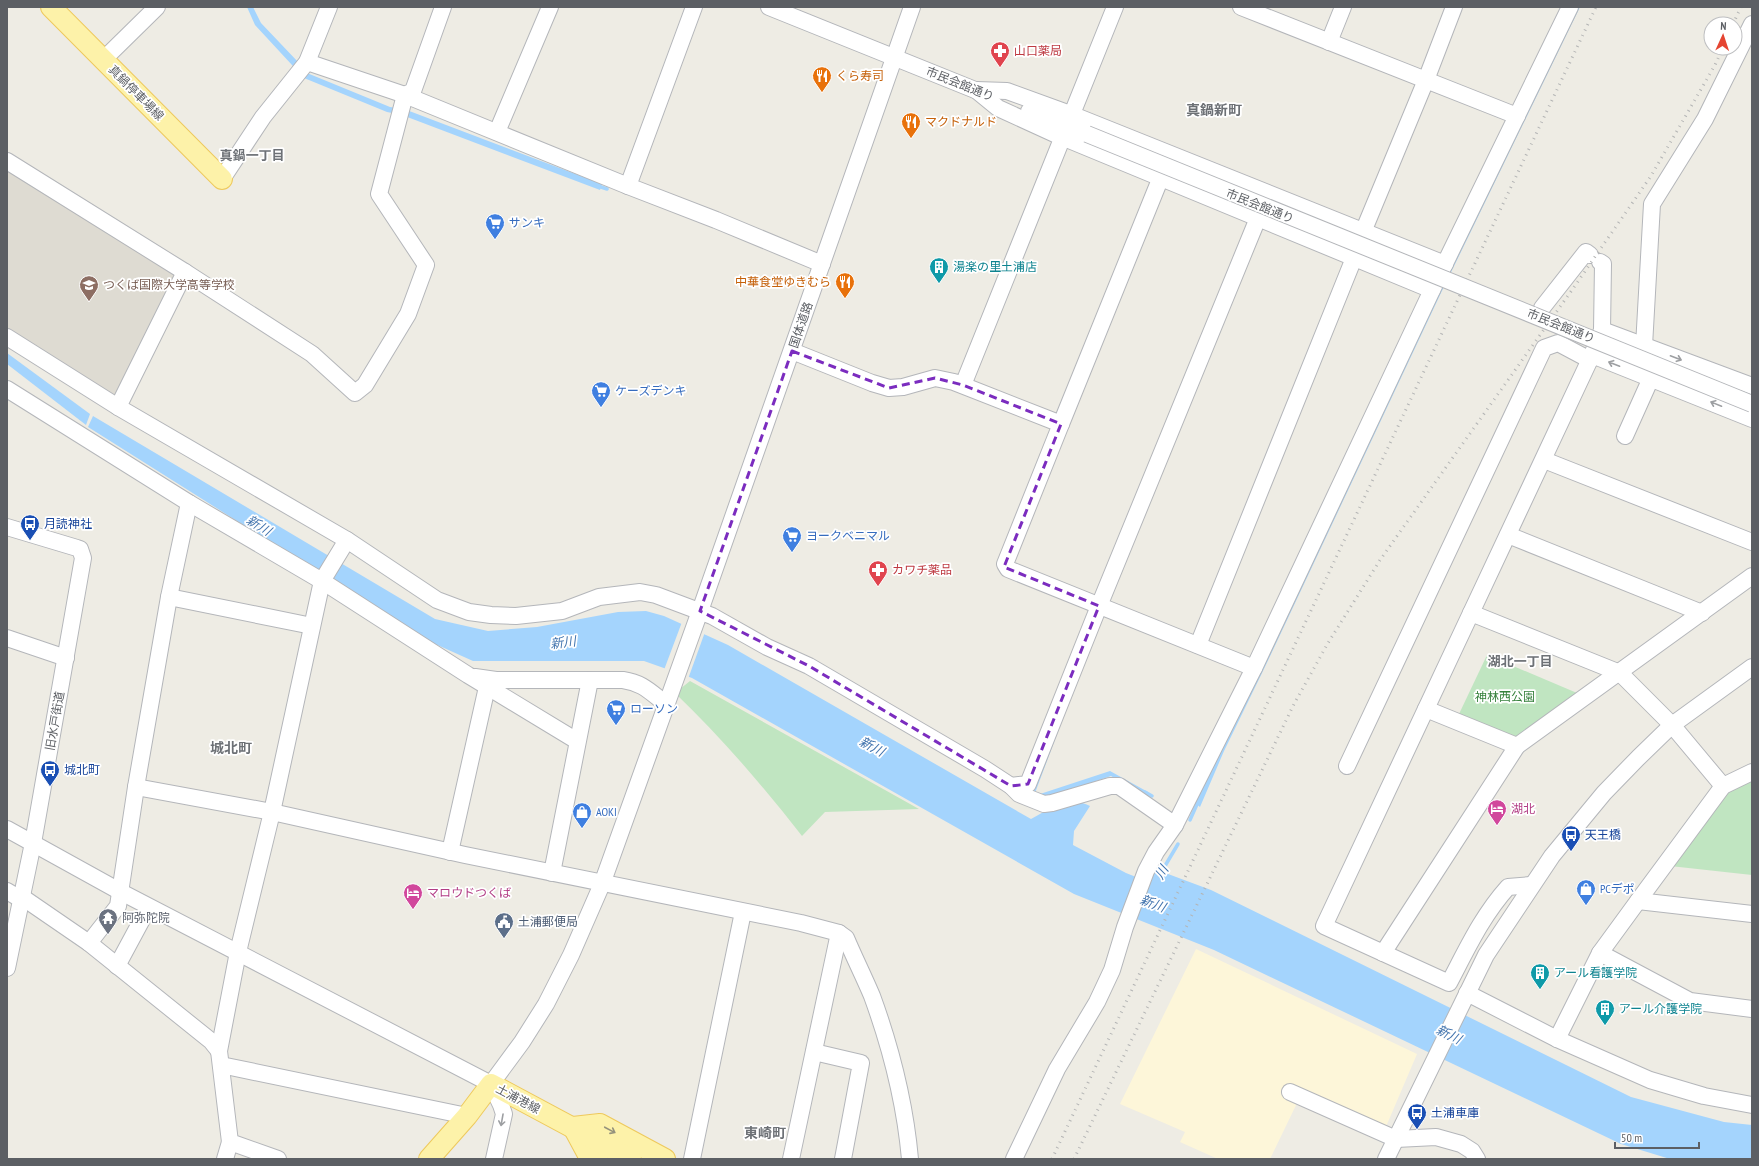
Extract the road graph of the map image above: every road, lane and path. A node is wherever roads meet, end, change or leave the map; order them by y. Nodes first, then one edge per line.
1 (51, 7) edge
2 (157, 7) edge
3 (329, 7) edge
4 (443, 7) edge
5 (550, 7) edge
6 (694, 7) edge
7 (769, 7) edge
8 (912, 7) edge
9 (1115, 7) edge
10 (1241, 7) edge
11 (1343, 7) edge
12 (1454, 7) edge
13 (1570, 7) edge
14 (1752, 24) edge
15 (1330, 42) junction
16 (895, 57) junction
17 (103, 60) junction
18 (307, 62) junction
19 (1426, 80) junction
20 (406, 95) junction
21 (1517, 116) junction
22 (1068, 127) junction
23 (497, 132) junction
24 (7, 161) edge
25 (1160, 177) junction
26 (222, 179) joint
27 (628, 186) junction
28 (1258, 218) junction
29 (1363, 232) junction
30 (1354, 258) junction
31 (822, 264) junction
32 (1445, 264) junction
33 (185, 272) junction
34 (1432, 290) junction
35 (1542, 308) dead end
36 (1602, 330) junction
37 (7, 337) edge
38 (1644, 346) junction
39 (792, 351) junction
40 (1591, 357) junction
41 (1651, 378) junction
42 (964, 385) junction
43 (1752, 386) edge
44 (7, 389) edge
45 (1752, 404) edge
46 (118, 407) junction
47 (1752, 419) edge
48 (1061, 424) junction
49 (1625, 436) dead end
50 (1544, 460) junction
51 (189, 503) junction
52 (7, 527) edge
53 (1508, 535) junction
54 (1752, 542) edge
55 (343, 547) junction
56 (1752, 576) edge
57 (322, 581) junction
58 (169, 597) junction
59 (1099, 606) junction
60 (1702, 612) junction
61 (1470, 613) junction
62 (698, 616) junction
63 (312, 626) junction
64 (7, 638) edge
65 (1198, 645) junction
66 (66, 658) junction
67 (1752, 667) edge
68 (1254, 668) junction
69 (1620, 673) junction
70 (468, 675) junction
71 (590, 680) junction
72 (487, 688) junction
73 (666, 704) junction
74 (1426, 709) junction
75 (1672, 725) junction
76 (577, 741) junction
77 (1517, 746) junction
78 (1347, 766) dead end
79 (1752, 772) edge
80 (1011, 786) junction
81 (1723, 786) junction
82 (136, 787) junction
83 (272, 812) junction
84 (1175, 825) junction
85 (7, 830) edge
86 (32, 843) junction
87 (450, 852) junction
88 (552, 873) junction
89 (602, 884) junction
90 (1531, 885) junction
91 (7, 891) edge
92 (121, 892) junction
93 (22, 899) junction
94 (1638, 901) junction
95 (743, 912) junction
96 (145, 914) dead end
97 (1752, 914) edge
98 (13, 915) edge
99 (839, 933) junction
100 (89, 943) junction
101 (238, 952) junction
102 (1383, 953) junction
103 (1600, 953) junction
104 (117, 966) junction
105 (7, 968) edge
106 (1465, 998) junction
107 (1752, 1009) edge
108 (1557, 1039) junction
109 (814, 1052) junction
110 (220, 1058) junction
111 (491, 1084) junction
112 (1290, 1092) dead end
113 (1752, 1105) edge
114 (467, 1116) junction
115 (573, 1127) junction
116 (1396, 1139) junction
117 (230, 1142) junction
118 (225, 1159) edge
119 (278, 1159) edge
120 (429, 1159) edge
121 (494, 1159) edge
122 (598, 1159) edge
123 (631, 1159) edge
124 (665, 1159) edge
125 (692, 1159) edge
126 (791, 1159) edge
127 (843, 1159) edge
128 (910, 1159) edge
129 (1014, 1159) edge
130 (1386, 1159) edge
131 (1478, 1159) edge

1 - 17 main road, 真鍋停車場線
2 - 17 street
3 - 18 street
4 - 20 street
5 - 23 street
6 - 27 street
7 - 16 street, 市民会館通り
8 - 16 street, 国体道路
9 - 22 street
10 - 15 street
11 - 15 street
12 - 19 street
13 - 21 street
14 - 38 street
15 - 19 street
16 - 22 street, 市民会館通り
16 - 31 street, 国体道路
17 - 26 main road, 真鍋停車場線
18 - 20 street
18 - 26 street
19 - 21 street
19 - 29 street
20 - 23 street
20 - 33 street
21 - 32 street
22 - 25 street
22 - 29 street
22 - 42 street
22 - 45 street, 市民会館通り, bridge
23 - 27 street
24 - 33 street
25 - 28 street
25 - 48 street
27 - 31 street
28 - 30 street
28 - 59 street
29 - 32 street
30 - 34 street
30 - 65 street
31 - 39 street, 国体道路
32 - 34 street
33 - 46 street
34 - 68 street
35 - 36 street
36 - 38 street
36 - 40 street
37 - 46 street
38 -> 43 street
39 - 42 street
39 - 62 street, 国体道路
41 -> 40 street
40 - 50 street
40 - 78 street
47 -> 41 street
41 - 49 street
42 - 48 street
44 - 51 street
46 - 55 street
48 - 59 street
50 - 53 street
50 - 54 street
51 - 57 street
51 - 58 street
52 - 66 street, 旧水戸街道
53 - 60 street
53 - 61 street
55 - 57 street
55 - 62 street
56 - 60 street
57 - 63 street
57 - 70 street
58 - 63 street
58 - 82 street
59 - 65 street
59 - 80 street
60 - 69 street
61 - 69 street
61 - 74 street
62 - 73 street, 国体道路
62 - 80 street
63 - 83 street
64 - 66 street
65 - 68 street
66 - 86 street, 旧水戸街道
67 - 75 street
68 - 84 street
69 - 75 street
69 - 77 street
70 - 71 street
70 - 72 street
71 - 73 street
71 - 76 street
72 - 76 street
72 - 87 street
73 - 89 street, 国体道路
74 - 77 street
74 - 102 street
75 - 81 street
75 - 90 street
76 - 88 street
77 - 102 street
79 - 81 street
80 - 84 street
81 - 94 street
82 - 83 street
82 - 92 street
83 - 87 street
83 - 101 street
84 - 129 street
85 - 86 street
86 - 92 street
86 - 93 street, 旧水戸街道
87 - 88 street
88 - 89 street
89 - 95 street
89 - 111 street, 国体道路
90 - 102 street
90 - 106 street
91 - 93 street
92 - 100 street
92 - 101 street
93 - 98 street, 旧水戸街道
93 - 100 street
94 - 97 street
94 - 103 street
95 - 99 street
95 - 125 street
96 - 104 street
98 - 105 street, 旧水戸街道
99 - 109 street
99 - 128 street
100 - 104 street
101 - 110 street
101 - 111 street
103 - 107 street
103 - 108 street
104 - 110 street
106 - 108 street
106 - 116 street
108 - 113 street
109 - 126 street
109 - 127 street
110 - 114 street
110 - 117 street
111 - 114 main road, 土浦港線
111 - 115 main road, 土浦港線
111 -> 121 street
112 - 116 street
114 - 120 main road, 土浦港線
115 - 122 main road
115 - 123 main road, 土浦港線
115 -> 124 main road
116 - 130 street
116 - 131 street
117 - 118 street
117 - 119 street

